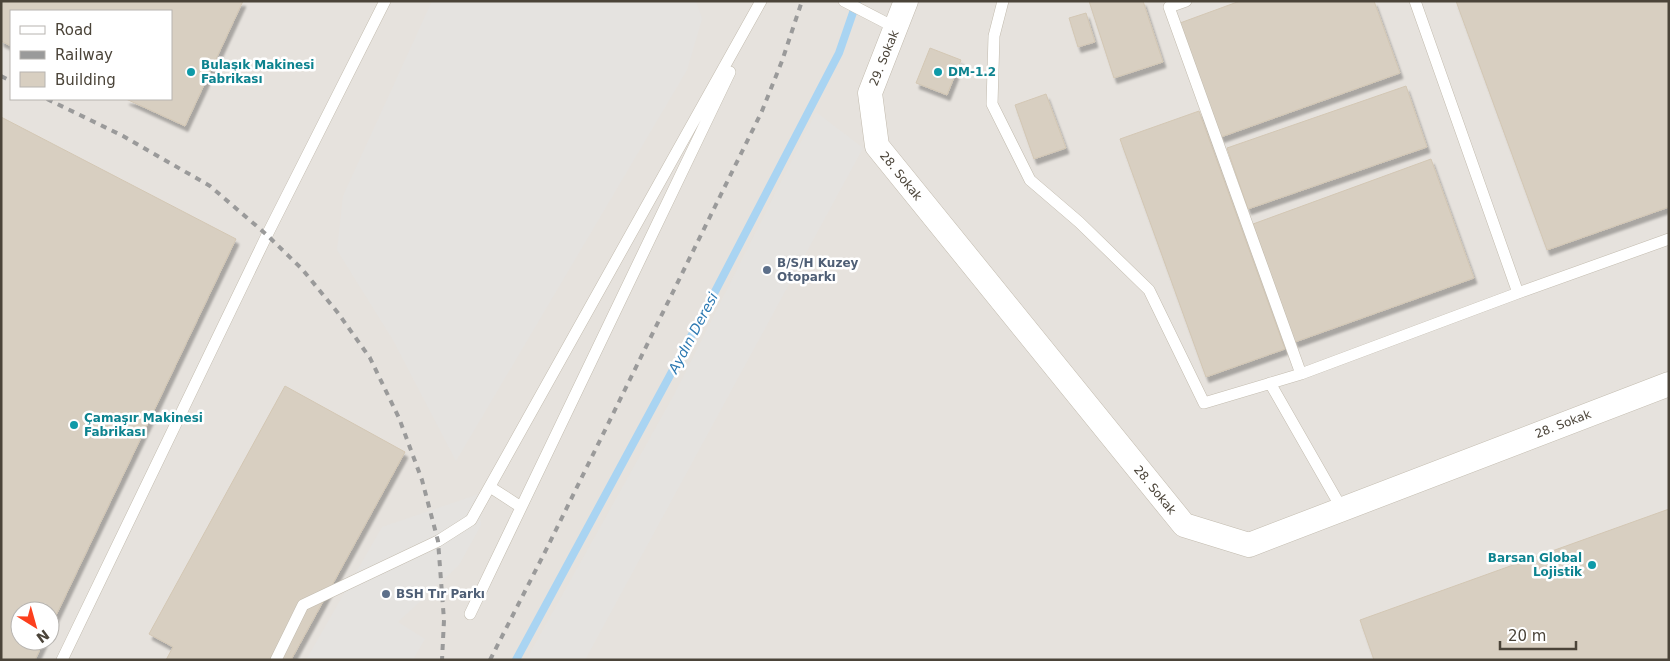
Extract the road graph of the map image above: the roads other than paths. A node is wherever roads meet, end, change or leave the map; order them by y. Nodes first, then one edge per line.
1 (385, 1) edge
2 (763, 1) edge
3 (844, 1) edge
4 (906, 1) edge
5 (1003, 1) edge
6 (1186, 1) edge
7 (1415, 1) edge
8 (896, 28) junction
9 (877, 146) joint
10 (1669, 240) edge
11 (1518, 293) junction
12 (1301, 374) junction
13 (1270, 383) junction
14 (1669, 384) edge
15 (490, 487) junction
16 (521, 507) junction
17 (1342, 510) junction
18 (470, 614) dead end
19 (62, 660) edge
20 (276, 660) edge

1 - 19 lane
2 - 15 lane
2 - 16 lane
3 - 8 lane
4 - 8 street, 29. Sokak
5 - 13 lane
6 - 12 lane
7 - 11 lane
8 - 9 street, 29. Sokak
9 - 17 street, 28. Sokak
10 - 11 lane
11 - 12 lane
12 - 13 lane
13 - 17 lane
14 - 17 street, 28. Sokak
15 - 16 lane
15 - 20 lane
16 - 18 lane

